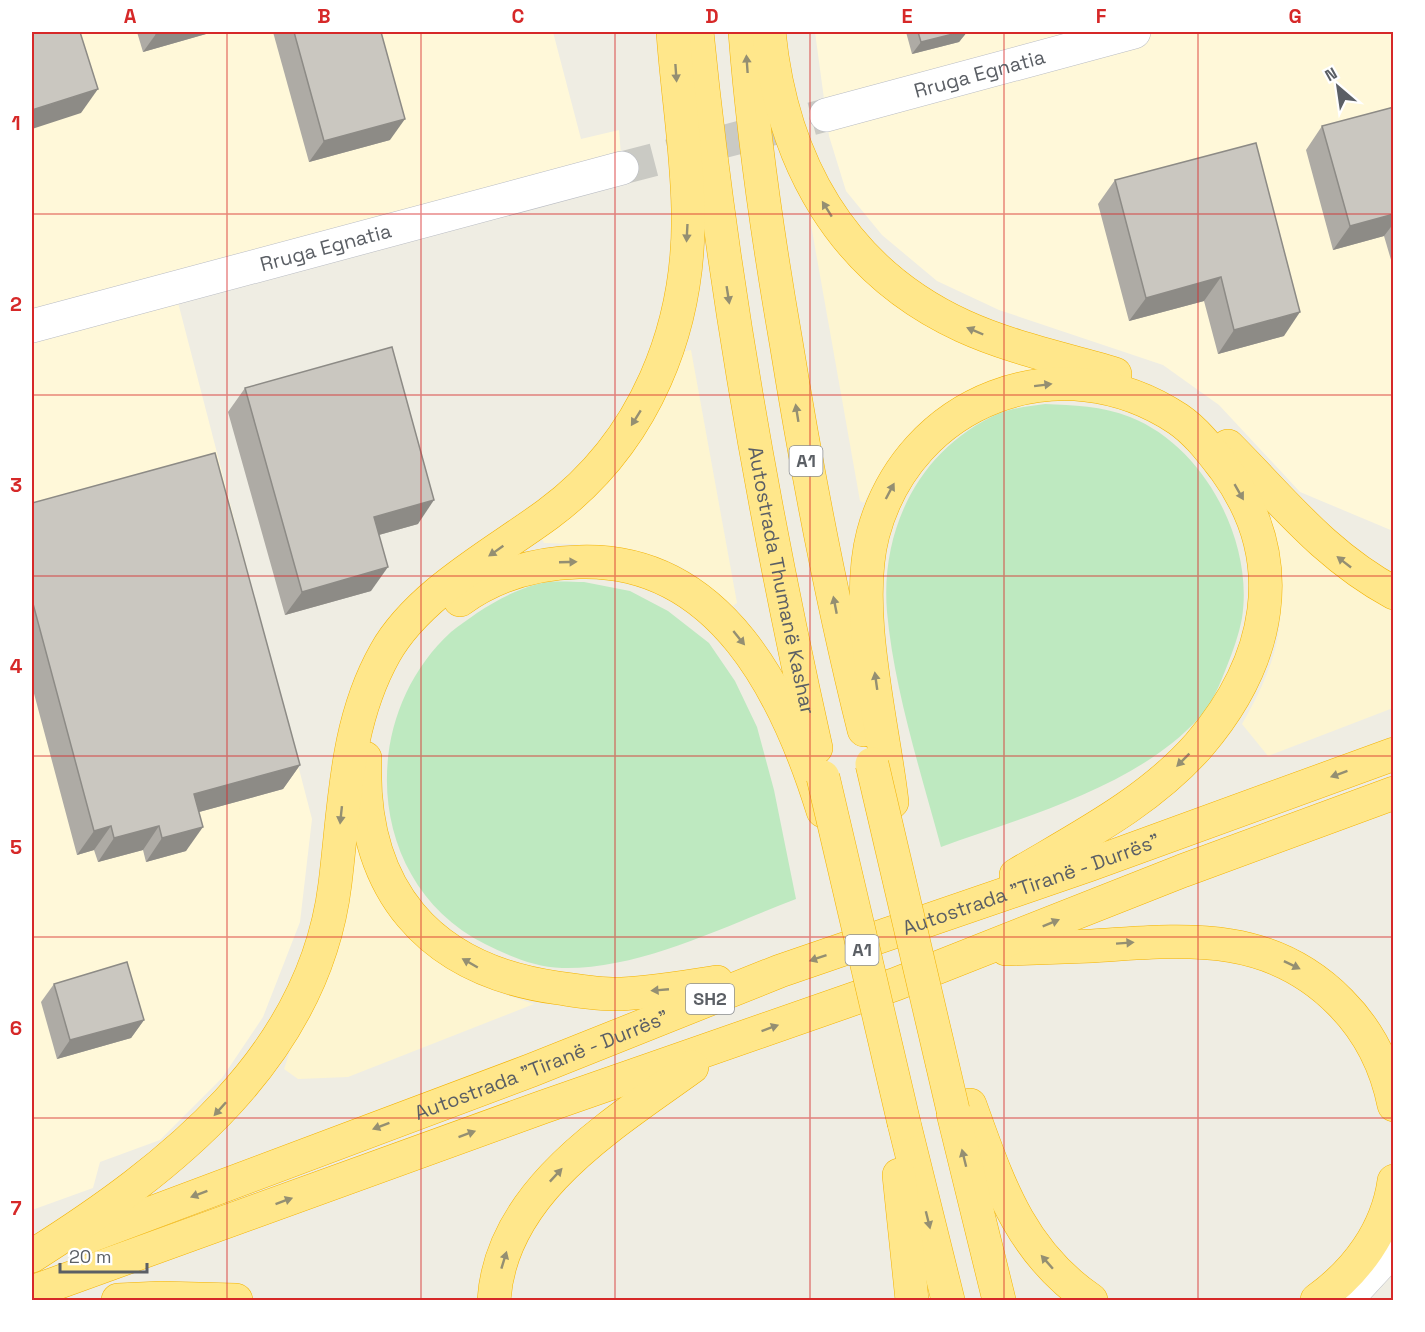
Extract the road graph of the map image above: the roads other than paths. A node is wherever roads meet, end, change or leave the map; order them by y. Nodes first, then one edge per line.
1 (673, 32) edge
2 (697, 32) edge
3 (745, 32) edge
4 (769, 32) edge
5 (1134, 32) edge
6 (826, 115) tunnel mouth
7 (622, 168) tunnel mouth
8 (32, 326) edge
9 (1394, 593) edge
10 (1394, 754) edge
11 (880, 762) junction
12 (818, 778) junction
13 (1394, 793) edge
14 (960, 909) junction
15 (982, 950) junction
16 (780, 971) junction
17 (723, 1045) junction
18 (1394, 1105) edge
19 (961, 1107) junction
20 (898, 1124) junction
21 (1394, 1181) edge
22 (1394, 1242) edge
23 (32, 1257) edge
24 (32, 1292) edge
25 (118, 1300) edge
26 (236, 1300) edge
27 (495, 1300) edge
28 (912, 1300) edge
29 (948, 1300) edge
30 (999, 1300) edge
31 (1091, 1300) edge
32 (1317, 1300) edge
33 (1346, 1300) edge

1 -> 23 highway
2 -> 12 highway, Autostrada Thumanë Kashar / A1
11 -> 3 highway, A1
9 -> 4 highway
5 - 6 main road, Rruga Egnatia
7 - 8 main road, Rruga Egnatia
10 -> 14 highway, Autostrada "Tiranë - Durrës" / SH2
11 -> 14 highway
11 - 19 highway, A1, bridge
16 -> 12 highway
12 - 20 highway, Autostrada Thumanë Kashar / A1, bridge
15 -> 13 highway, Autostrada "Tiranë - Durrës" / SH2
14 -> 16 highway, Autostrada "Tiranë - Durrës" / SH2
17 -> 15 highway, Autostrada "Tiranë - Durrës" / SH2
15 -> 18 highway
16 -> 23 highway, Autostrada "Tiranë - Durrës" / SH2
24 -> 17 highway, Autostrada "Tiranë - Durrës" / SH2
27 -> 17 highway
30 -> 19 highway
31 -> 19 highway
20 - 28 highway
20 -> 29 highway
21 - 32 highway
22 - 33 main road
25 - 26 highway

